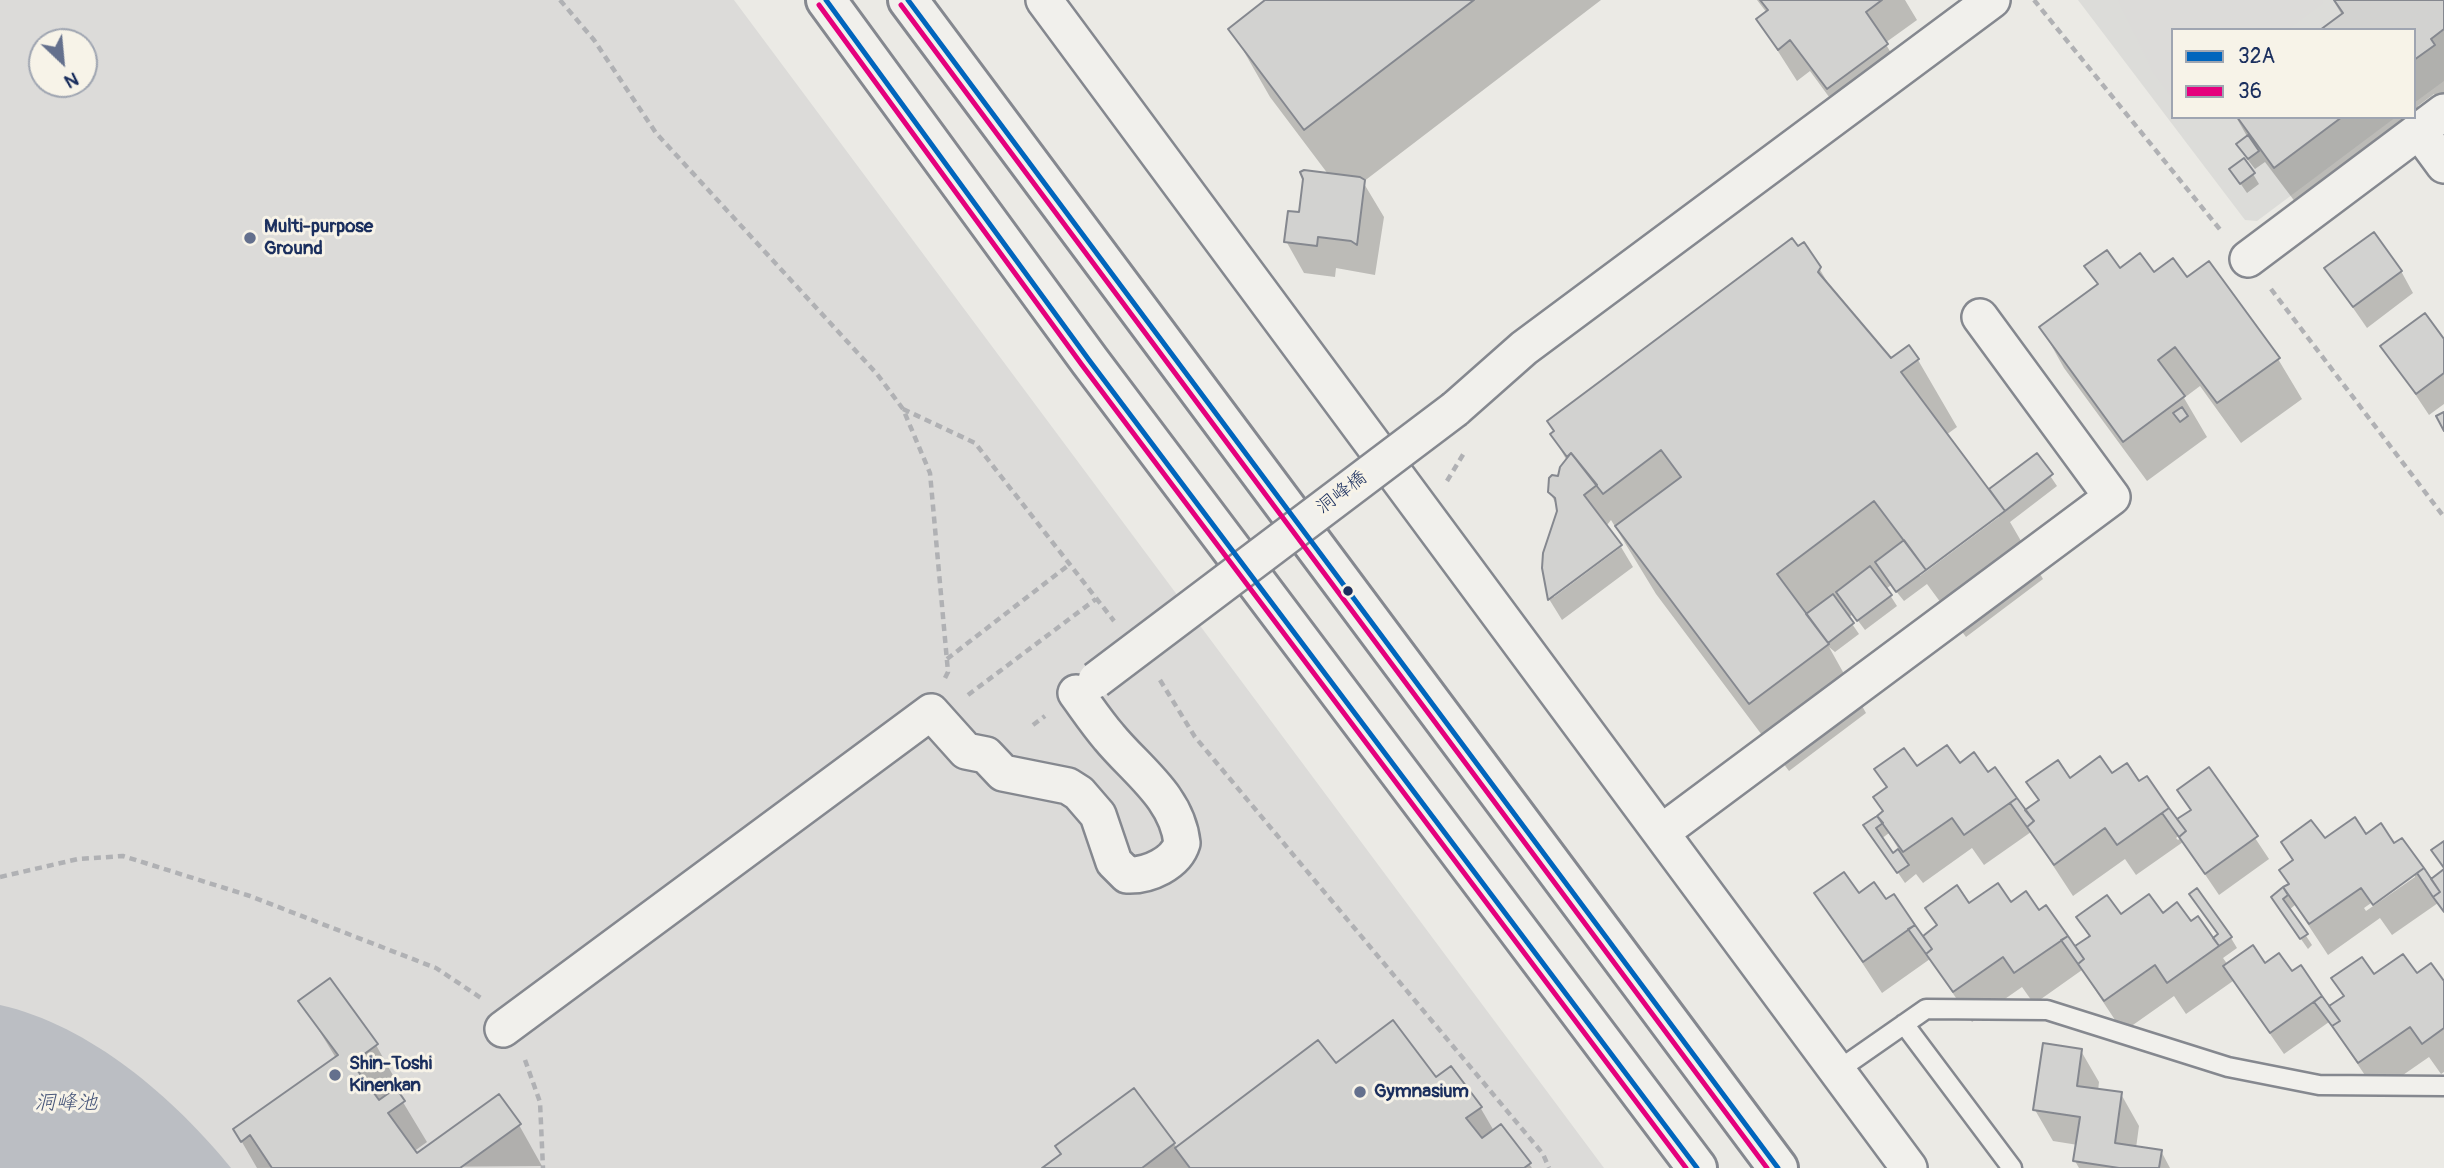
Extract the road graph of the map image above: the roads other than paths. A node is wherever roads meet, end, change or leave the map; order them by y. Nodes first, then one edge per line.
1 (826, 0) edge
2 (908, 0) edge
3 (1044, 0) edge
4 (1992, 0) edge
5 (2431, 121) edge
6 (2444, 165) edge
7 (2248, 259) dead end
8 (1980, 317) dead end
9 (1662, 832) junction
10 (1904, 1024) junction
11 (503, 1029) road end
12 (1837, 1071) junction
13 (2444, 1086) edge
14 (1697, 1168) edge
15 (1778, 1168) edge
16 (1909, 1168) edge
17 (2012, 1168) edge

1 - 14 main road
2 - 15 main road
3 - 9 street
4 - 11 street, 洞峰橋, bridge
5 - 6 street
5 - 7 street
8 - 9 street
9 - 12 street
10 - 12 lane
10 - 13 lane
10 - 17 lane
12 - 16 street

